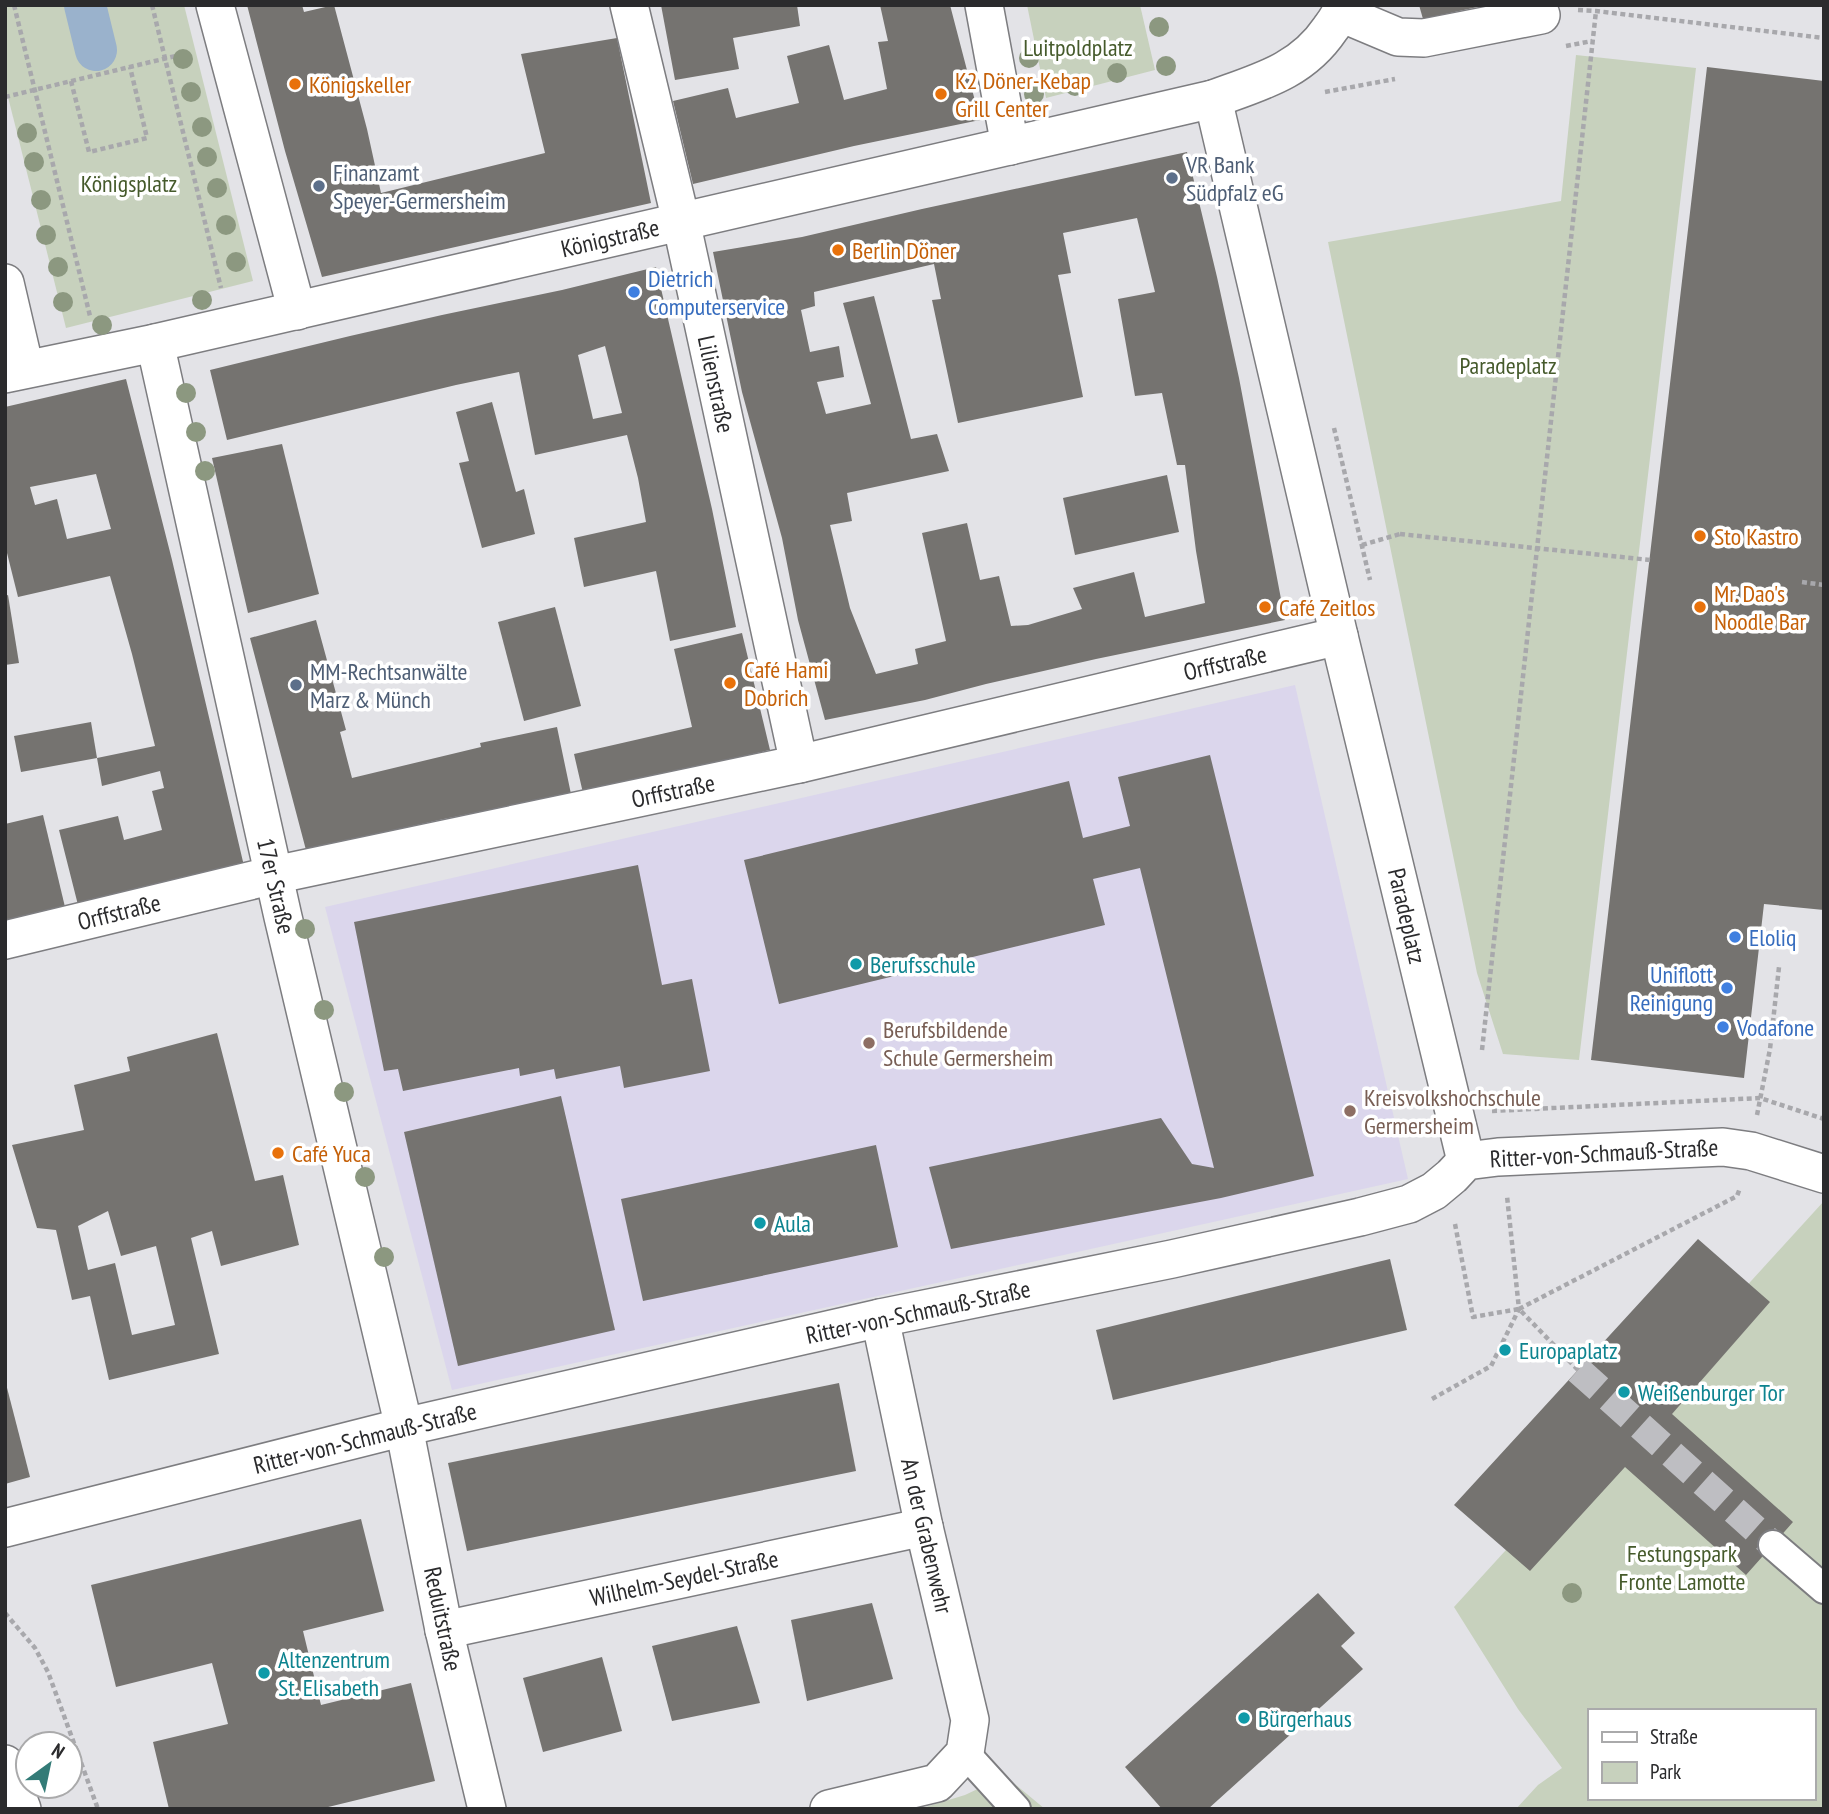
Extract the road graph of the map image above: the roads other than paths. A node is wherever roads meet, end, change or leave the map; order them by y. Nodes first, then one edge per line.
1 (215, 5) edge
2 (628, 5) edge
3 (984, 5) edge
4 (1342, 9) edge
5 (1541, 15) road end
6 (1213, 99) junction
7 (1010, 146) junction
8 (681, 221) junction
9 (5, 283) edge
10 (297, 311) junction
11 (155, 343) junction
12 (15, 371) edge
13 (1339, 636) junction
14 (799, 764) junction
15 (274, 875) junction
16 (5, 940) edge
17 (1482, 1159) junction
18 (1824, 1174) edge
19 (880, 1318) junction
20 (404, 1427) junction
21 (924, 1527) junction
22 (5, 1528) edge
23 (1773, 1545) tunnel mouth
24 (1824, 1589) edge
25 (444, 1630) junction
26 (965, 1753) junction
27 (5, 1764) edge
28 (22, 1809) edge
29 (487, 1809) edge
30 (830, 1809) edge
31 (1016, 1809) edge

1 - 10 street
2 - 8 street, Lilienstraße
3 - 7 street
4 - 5 street
4 - 6 street
6 - 7 street, Königstraße
6 - 13 street, Paradeplatz
7 - 8 street, Königstraße
8 - 10 street, Königstraße
8 - 14 street, Lilienstraße
9 - 12 street
10 - 11 street, Königstraße
11 - 12 street, Königstraße
11 - 15 street, 17er Straße
13 - 14 street, Orffstraße
13 - 17 street, Paradeplatz
14 - 15 street, Orffstraße
15 - 16 street, Orffstraße
15 - 20 street, 17er Straße
17 - 18 street, Ritter-von-Schmauß-Straße
17 - 19 street, Ritter-von-Schmauß-Straße
19 - 20 street, Ritter-von-Schmauß-Straße
19 - 21 street, An der Grabenwehr
20 - 22 street, Ritter-von-Schmauß-Straße
20 - 25 street, Reduitstraße
21 - 25 street, Wilhelm-Seydel-Straße
21 - 26 street, An der Grabenwehr
23 - 24 street
25 - 29 street, Reduitstraße
26 - 30 street
26 - 31 street
27 - 28 street

